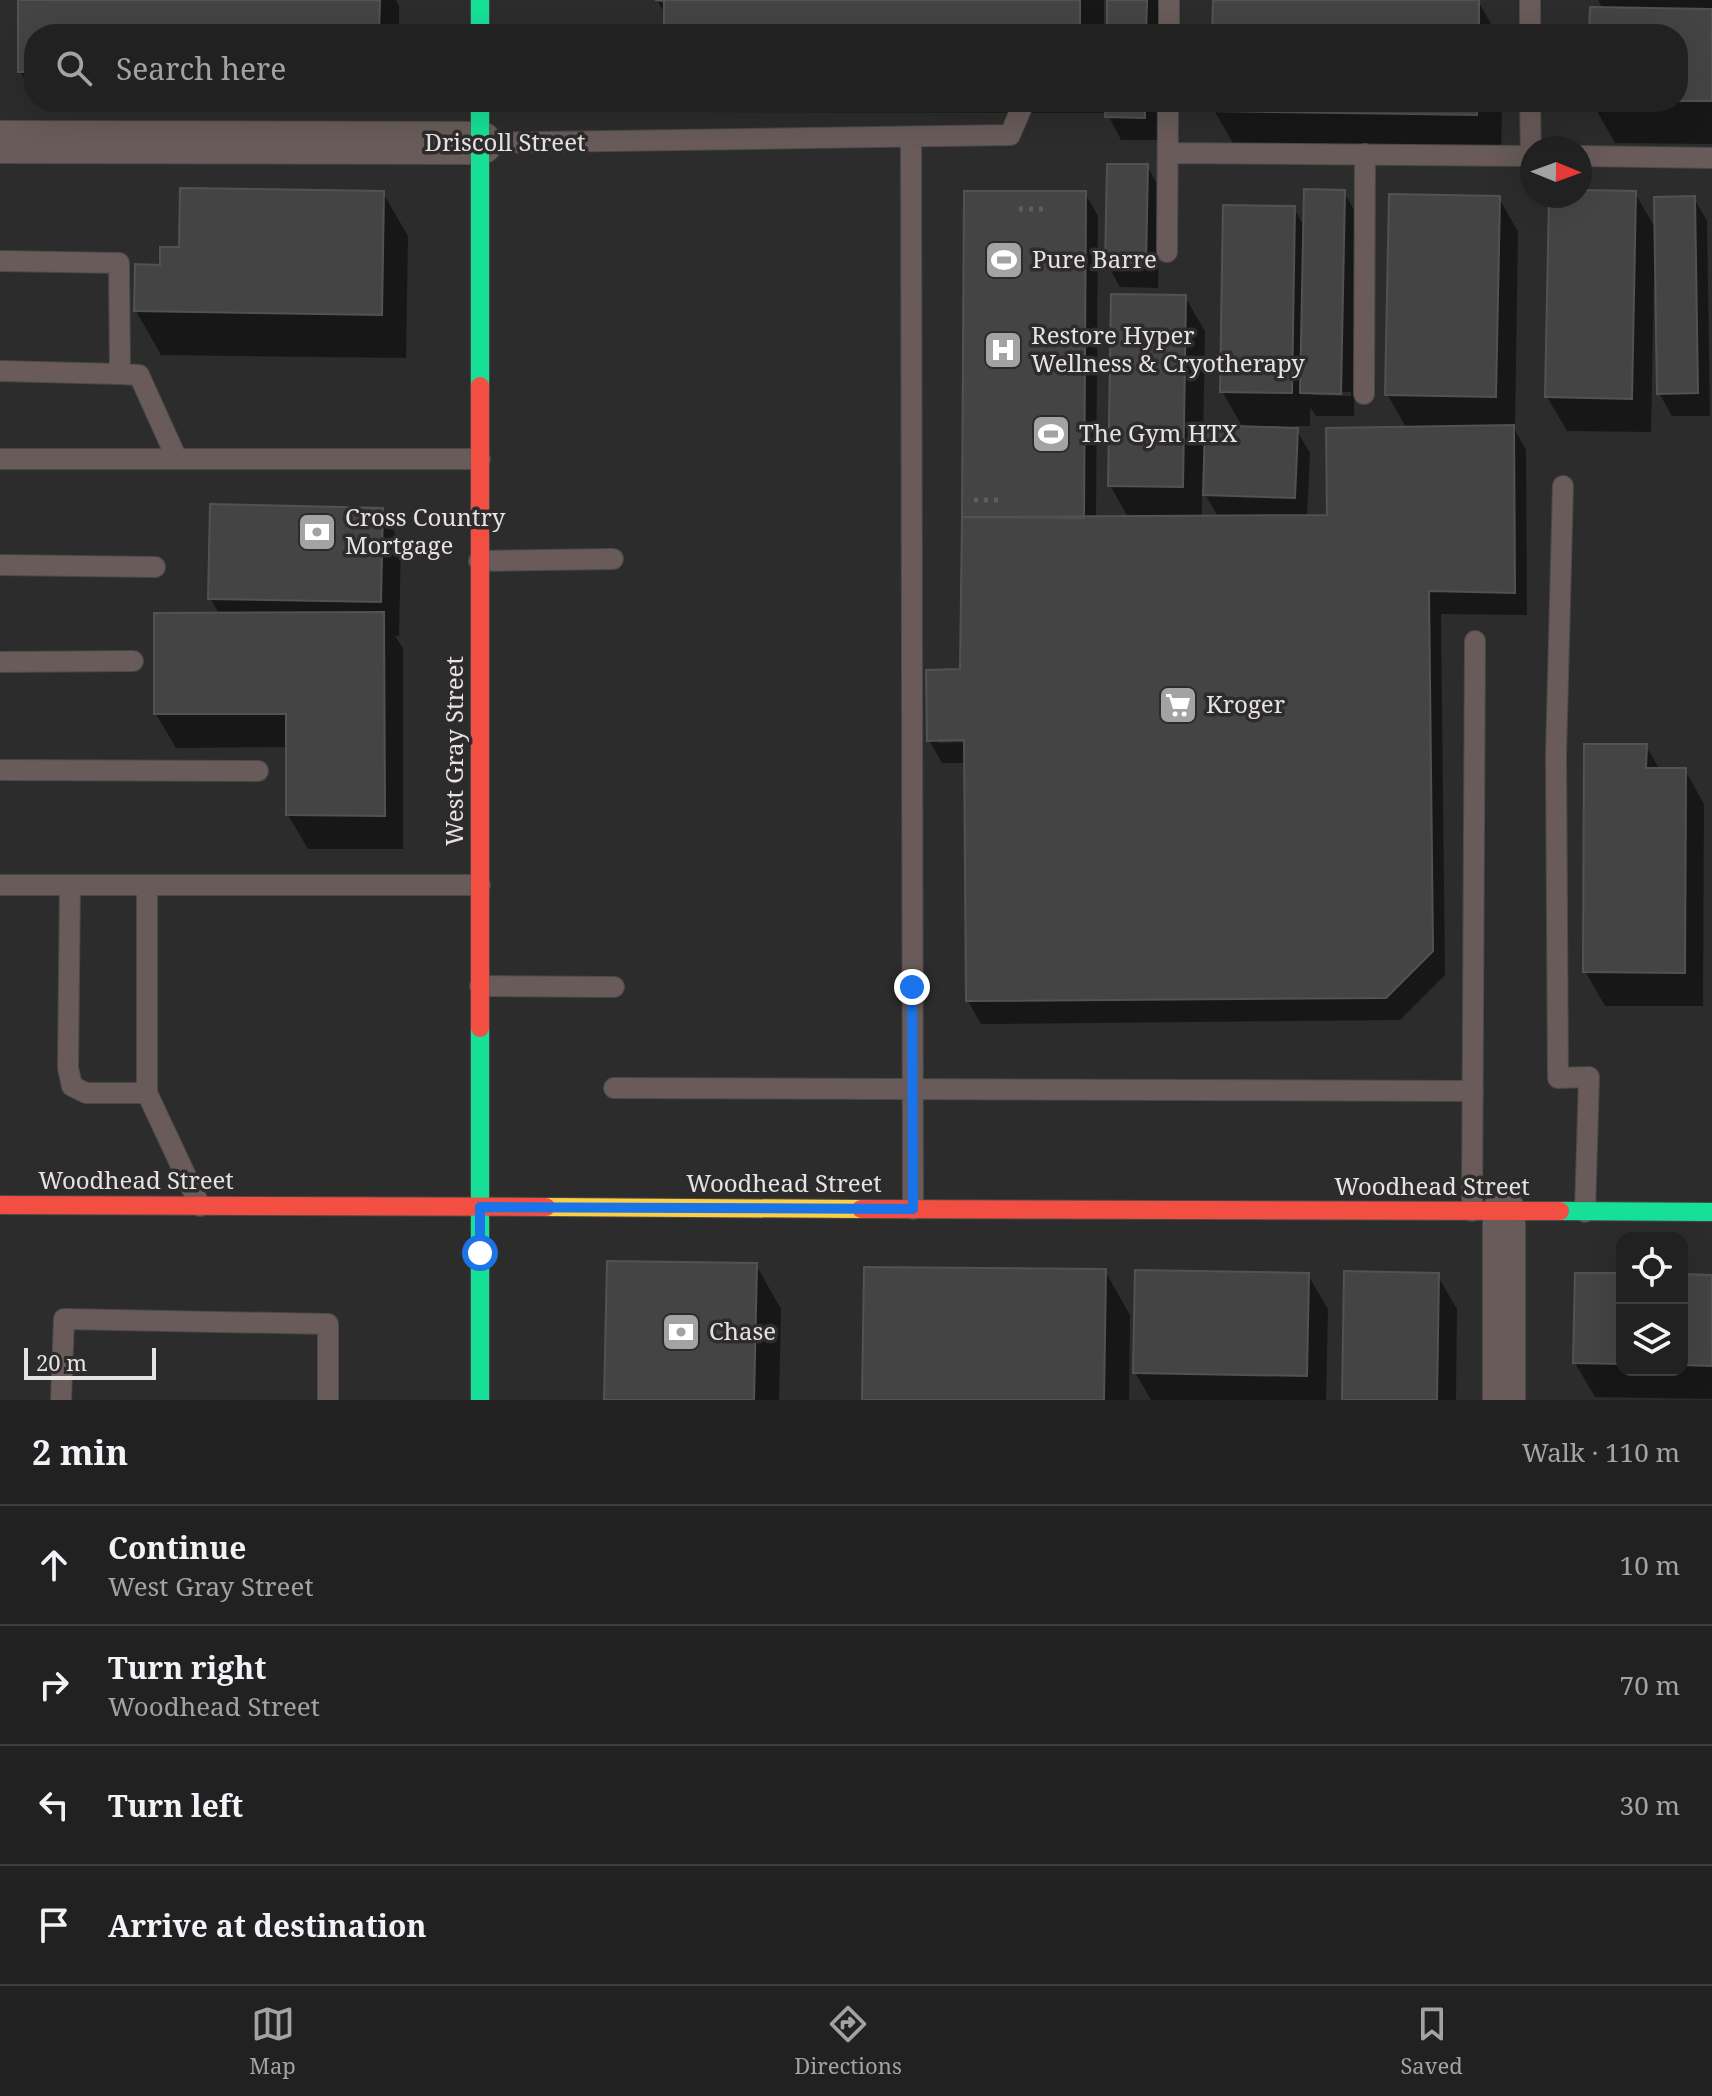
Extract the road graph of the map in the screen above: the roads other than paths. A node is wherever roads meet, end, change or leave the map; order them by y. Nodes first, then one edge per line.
1 (480, 0) edge
2 (1169, 0) edge
3 (1530, 0) edge
4 (480, 24) edge
5 (1169, 24) edge
6 (1530, 24) edge
7 (480, 112) edge
8 (1020, 112) edge
9 (1168, 112) edge
10 (1530, 112) edge
11 (1531, 136) edge
12 (911, 137) junction
13 (0, 142) edge
14 (481, 143) junction
15 (1168, 153) junction
16 (1365, 154) junction
17 (1520, 156) edge
18 (1592, 156) edge
19 (1712, 158) edge
20 (1167, 252) dead end
21 (0, 261) edge
22 (0, 371) edge
23 (120, 374) junction
24 (1364, 394) dead end
25 (0, 459) edge
26 (177, 459) junction
27 (480, 459) junction
28 (1563, 486) dead end
29 (613, 559) dead end
30 (479, 561) junction
31 (0, 565) edge
32 (155, 567) dead end
33 (1475, 641) dead end
34 (133, 661) dead end
35 (0, 662) edge
36 (0, 770) edge
37 (258, 771) dead end
38 (0, 885) edge
39 (70, 885) junction
40 (147, 885) junction
41 (480, 885) junction
42 (480, 986) junction
43 (614, 987) dead end
44 (614, 1088) dead end
45 (913, 1089) junction
46 (1473, 1091) junction
47 (147, 1093) junction
48 (0, 1205) edge
49 (200, 1206) junction
50 (480, 1207) junction
51 (913, 1209) junction
52 (1488, 1211) junction
53 (1585, 1212) junction
54 (1712, 1212) edge
55 (61, 1400) edge
56 (328, 1400) edge
57 (480, 1400) edge
58 (1504, 1400) edge

1 - 4 street
2 - 5 lane
3 - 6 lane
7 - 14 street, West Gray Street
8 - 12 lane, Driscoll Street
9 - 15 lane
10 - 11 lane
12 - 14 lane, Driscoll Street
12 - 45 lane
13 - 14 street, Driscoll Street
14 - 27 street, West Gray Street
15 - 16 lane
15 - 20 lane
16 - 17 lane
16 - 24 lane
18 - 19 lane
21 - 23 lane
22 - 23 lane
23 - 26 lane
25 - 26 lane
26 - 27 lane
27 - 30 street, West Gray Street
28 - 53 lane
29 - 30 lane
30 - 41 street, West Gray Street
31 - 32 lane
33 - 46 lane
34 - 35 lane
36 - 37 lane
38 - 39 lane
39 - 40 lane
39 - 47 lane
40 - 41 lane
40 - 47 lane
41 - 42 street, West Gray Street
42 - 43 lane
42 - 50 street, West Gray Street
44 - 45 lane
45 - 46 lane
45 - 51 lane
46 - 52 lane
47 - 49 lane
48 - 49 street, Woodhead Street
49 - 50 street, Woodhead Street
50 - 51 street, Woodhead Street
50 - 57 street, West Gray Street
51 - 52 street, Woodhead Street
52 - 53 street, Woodhead Street
52 - 58 street
53 - 54 street, Woodhead Street
55 - 56 lane

